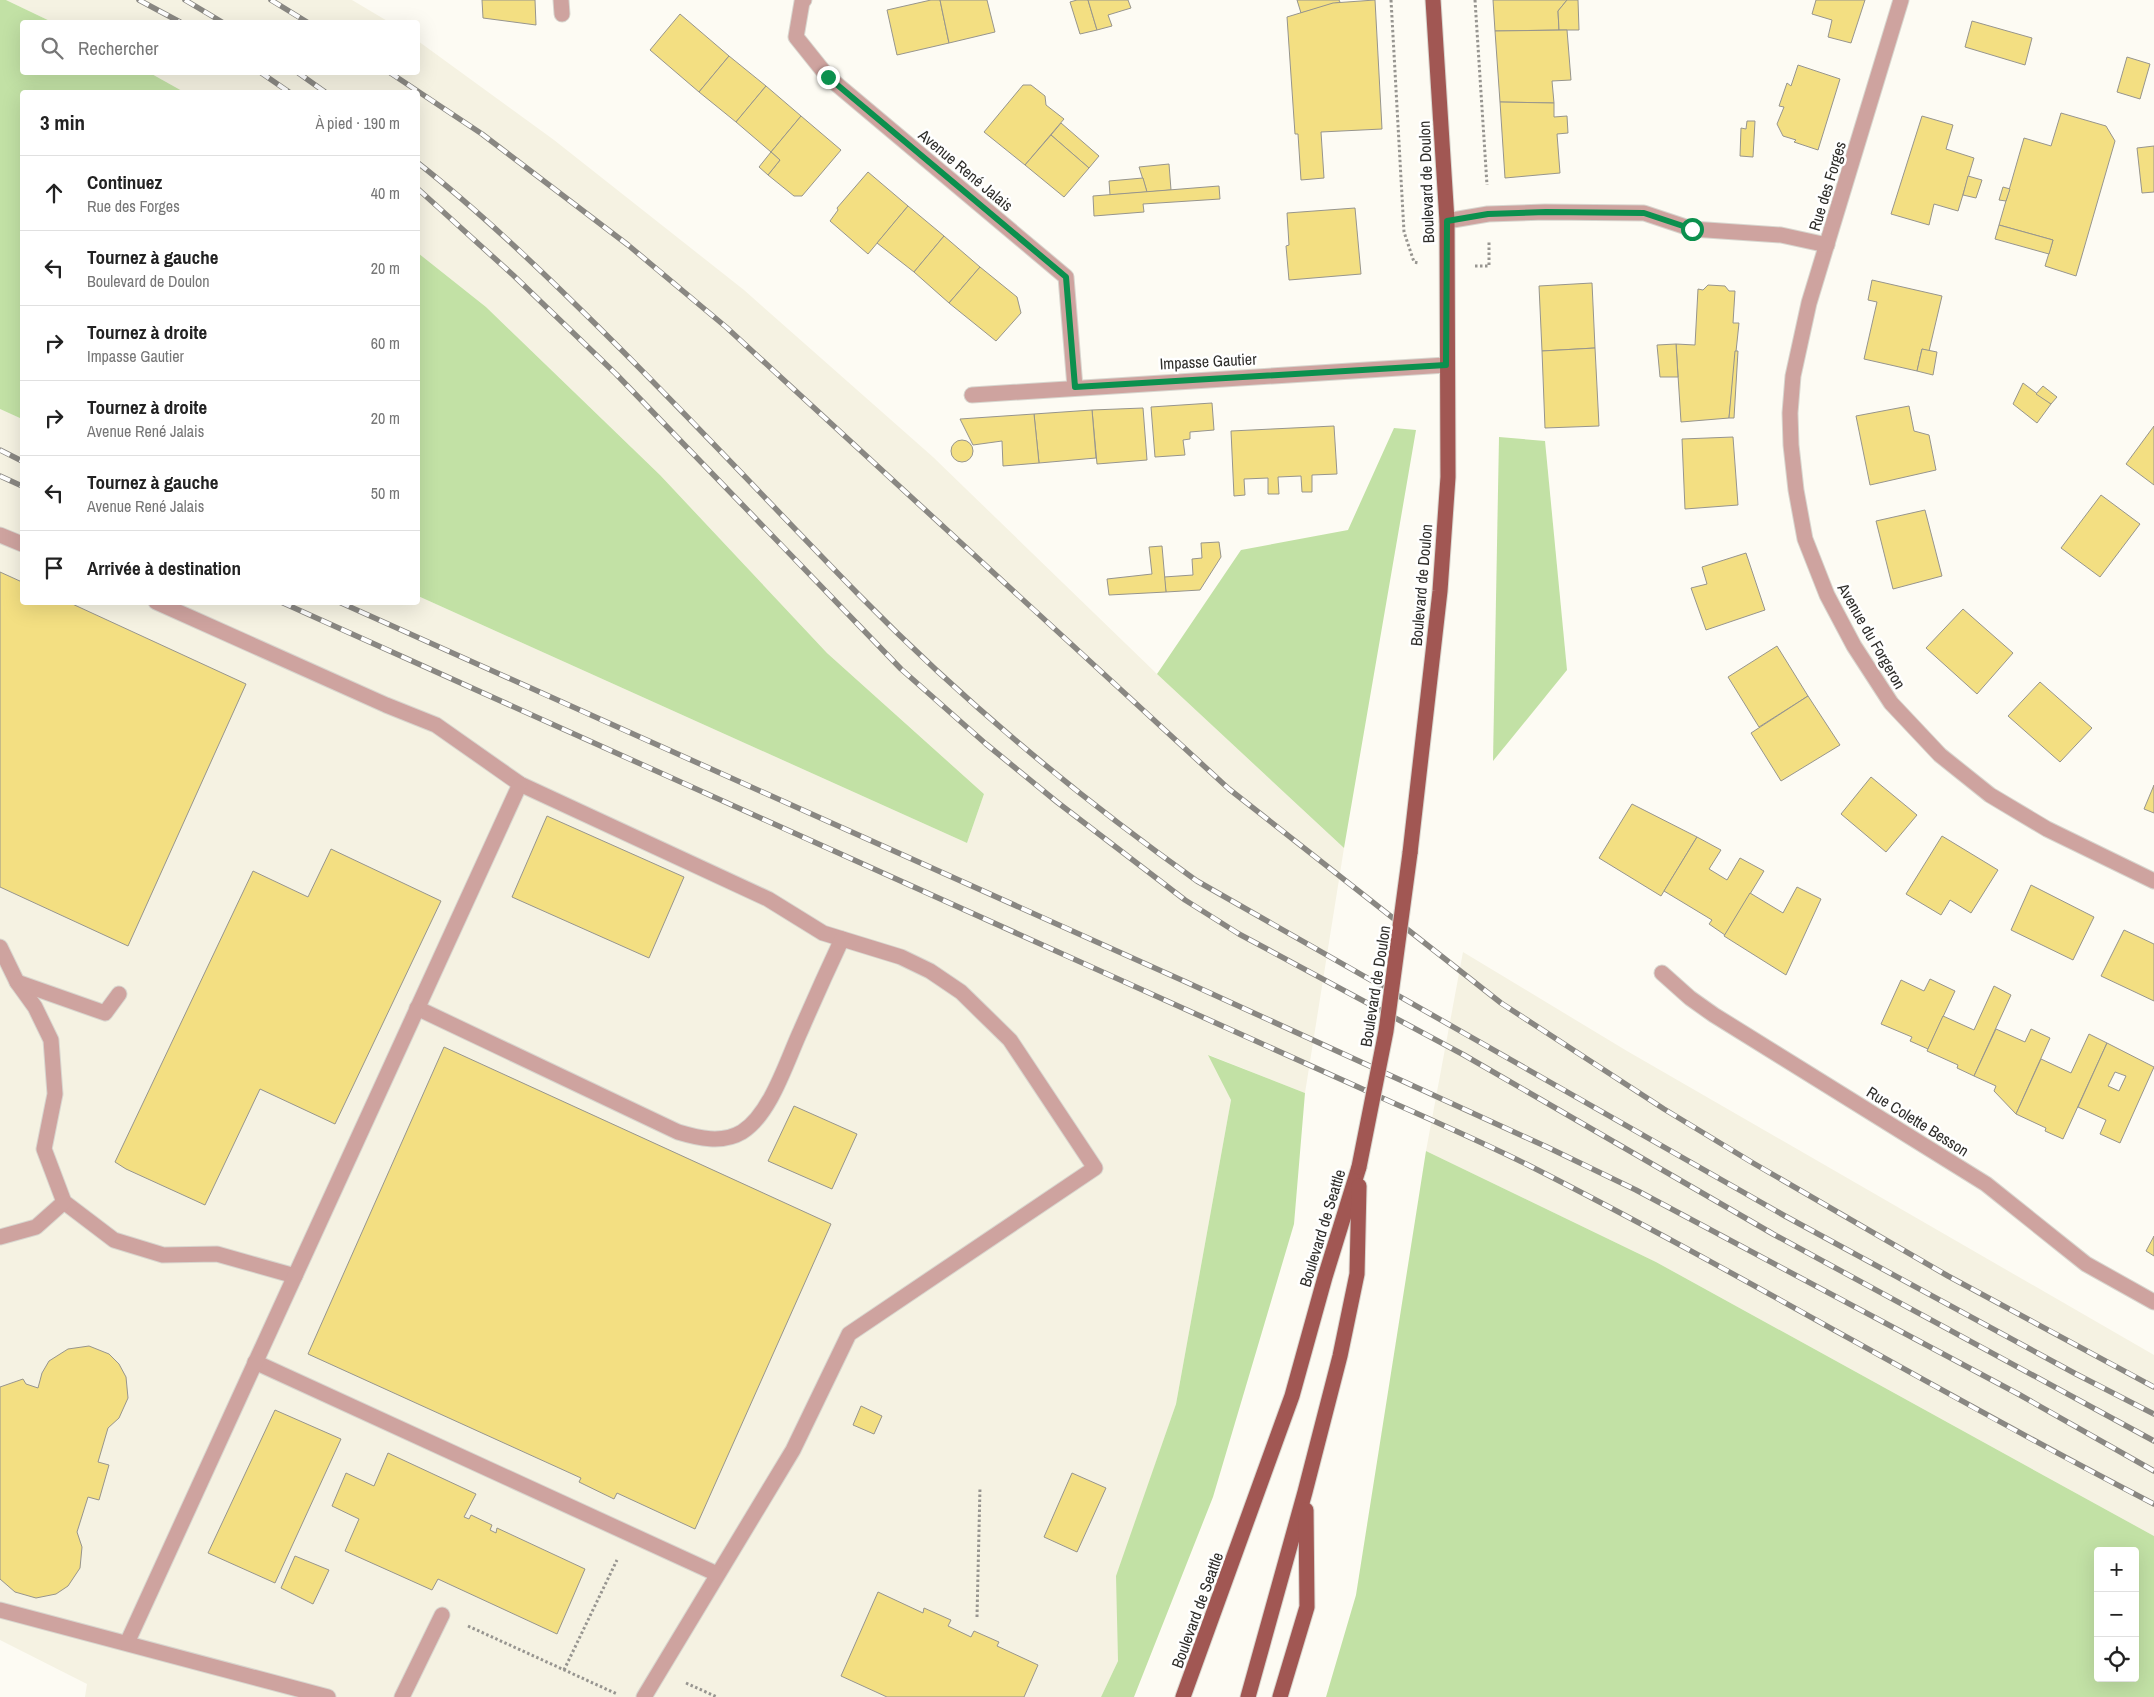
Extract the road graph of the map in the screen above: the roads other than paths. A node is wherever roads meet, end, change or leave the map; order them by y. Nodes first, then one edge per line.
1 (804, 0) edge
2 (1434, 0) edge
3 (1901, 0) edge
4 (1447, 221) junction
5 (1827, 245) junction
6 (1446, 365) junction
7 (1075, 387) junction
8 (972, 395) dead end
9 (0, 535) edge
10 (20, 543) edge
11 (163, 605) edge
12 (520, 784) junction
13 (2154, 881) edge
14 (842, 939) junction
15 (0, 947) edge
16 (1662, 973) dead end
17 (16, 982) junction
18 (119, 994) dead end
19 (417, 1008) junction
20 (1359, 1167) junction
21 (64, 1202) junction
22 (0, 1237) edge
23 (295, 1276) junction
24 (2154, 1302) edge
25 (255, 1362) junction
26 (1305, 1492) junction
27 (717, 1574) junction
28 (0, 1610) edge
29 (442, 1615) road end
30 (126, 1643) junction
31 (328, 1697) edge
32 (402, 1697) edge
33 (644, 1697) edge
34 (1183, 1697) edge
35 (1248, 1697) edge
36 (1280, 1697) edge

1 - 7 street, Avenue René Jalais
2 - 4 main road, Boulevard de Doulon
3 - 5 street, Rue des Forges
4 - 5 street, Rue des Forges
4 - 6 main road, Boulevard de Doulon
5 - 13 street, Avenue du Forgeron
6 - 7 street, Impasse Gautier
6 - 20 main road, Boulevard de Doulon, bridge
7 - 8 street, Impasse Gautier
9 - 10 street
11 - 12 street
12 - 14 street
12 - 19 street
14 - 19 street
14 - 27 street
15 - 17 street
16 - 24 street, Rue Colette Besson
17 - 18 street
17 - 21 street
19 - 23 street
20 - 26 main road, Boulevard de Seattle
20 - 34 main road, Boulevard de Seattle
21 - 22 street
21 - 23 street
23 - 25 street
25 - 27 street
25 - 30 street
26 - 35 main road, Boulevard de Seattle
26 - 36 main road
27 - 33 street
28 - 30 street
29 - 32 street
30 - 31 street

